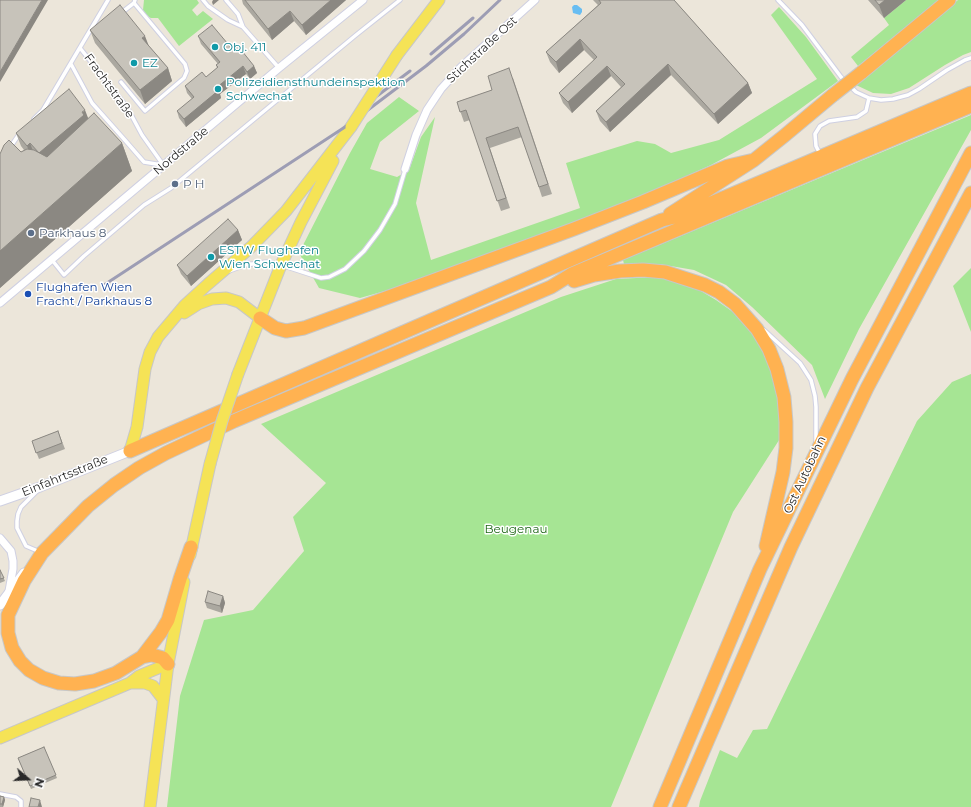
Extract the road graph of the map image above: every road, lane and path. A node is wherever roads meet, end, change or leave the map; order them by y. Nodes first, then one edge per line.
1 (108, 0) edge
2 (204, 0) edge
3 (226, 0) edge
4 (363, 0) edge
5 (400, 0) edge
6 (439, 0) edge
7 (535, 0) edge
8 (778, 0) edge
9 (949, 0) edge
10 (135, 1) edge
11 (117, 16) edge
12 (243, 27) junction
13 (80, 48) junction
14 (971, 58) edge
15 (71, 64) junction
16 (279, 68) junction
17 (121, 82) dead end
18 (971, 93) edge
19 (869, 98) junction
20 (969, 107) edge
21 (28, 124) edge
22 (351, 127) junction
23 (24, 128) edge
24 (9, 150) edge
25 (971, 153) edge
26 (821, 156) junction
27 (754, 160) junction
28 (164, 166) junction
29 (405, 169) joint
30 (971, 193) edge
31 (662, 220) junction
32 (52, 260) junction
33 (281, 265) junction
34 (208, 284) junction
35 (551, 286) junction
36 (0, 303) edge
37 (735, 304) junction
38 (260, 318) junction
39 (170, 322) junction
40 (130, 451) junction
41 (815, 453) junction
42 (40, 487) junction
43 (2, 501) edge
44 (0, 538) edge
45 (191, 547) junction
46 (42, 553) junction
47 (760, 569) junction
48 (9, 591) junction
49 (0, 605) edge
50 (142, 657) junction
51 (168, 664) junction
52 (130, 683) junction
53 (163, 699) junction
54 (0, 738) edge
55 (0, 794) edge
56 (21, 807) edge
57 (150, 807) edge
58 (660, 807) edge
59 (679, 807) edge

1 - 13 lane
2 - 12 lane
3 - 12 lane
4 - 16 street, Nordstraße
5 - 32 lane
6 - 22 main road, bridge
7 - 29 street, Stichstraße Ost
8 - 19 lane
9 - 27 highway, bridge
10 - 11 lane
10 - 17 lane
12 - 16 lane
13 - 15 lane
13 - 28 lane, Frachtstraße
14 - 19 lane
15 - 21 lane
15 - 28 lane, Frachtstraße
16 - 28 street, Nordstraße
18 - 26 highway
19 - 26 lane
20 - 35 highway
22 - 33 main road
22 - 34 main road
23 - 24 lane
25 - 41 highway, Ost Autobahn
26 - 31 highway
27 - 31 highway
27 - 38 highway
28 - 32 street, Nordstraße
29 - 33 lane
30 - 59 highway, Ost Autobahn
31 - 40 highway
32 - 36 street, Nordstraße
33 - 34 lane
33 - 38 main road
34 - 39 main road
35 - 37 highway
35 - 46 highway
37 - 41 lane
37 - 47 highway
38 - 39 main road
38 - 45 main road, bridge
39 - 40 main road
40 - 42 street, Einfahrtsstraße
41 - 47 highway, Ost Autobahn
42 - 43 street, Einfahrtsstraße
42 - 46 lane
44 - 48 street
45 - 50 highway
45 - 51 main road
46 - 48 street
46 - 50 highway
47 - 58 highway, Ost Autobahn
48 - 49 street
50 - 51 highway
51 - 52 main road
51 - 53 main road
52 - 53 main road
52 - 54 main road
53 - 57 main road
55 - 56 lane

